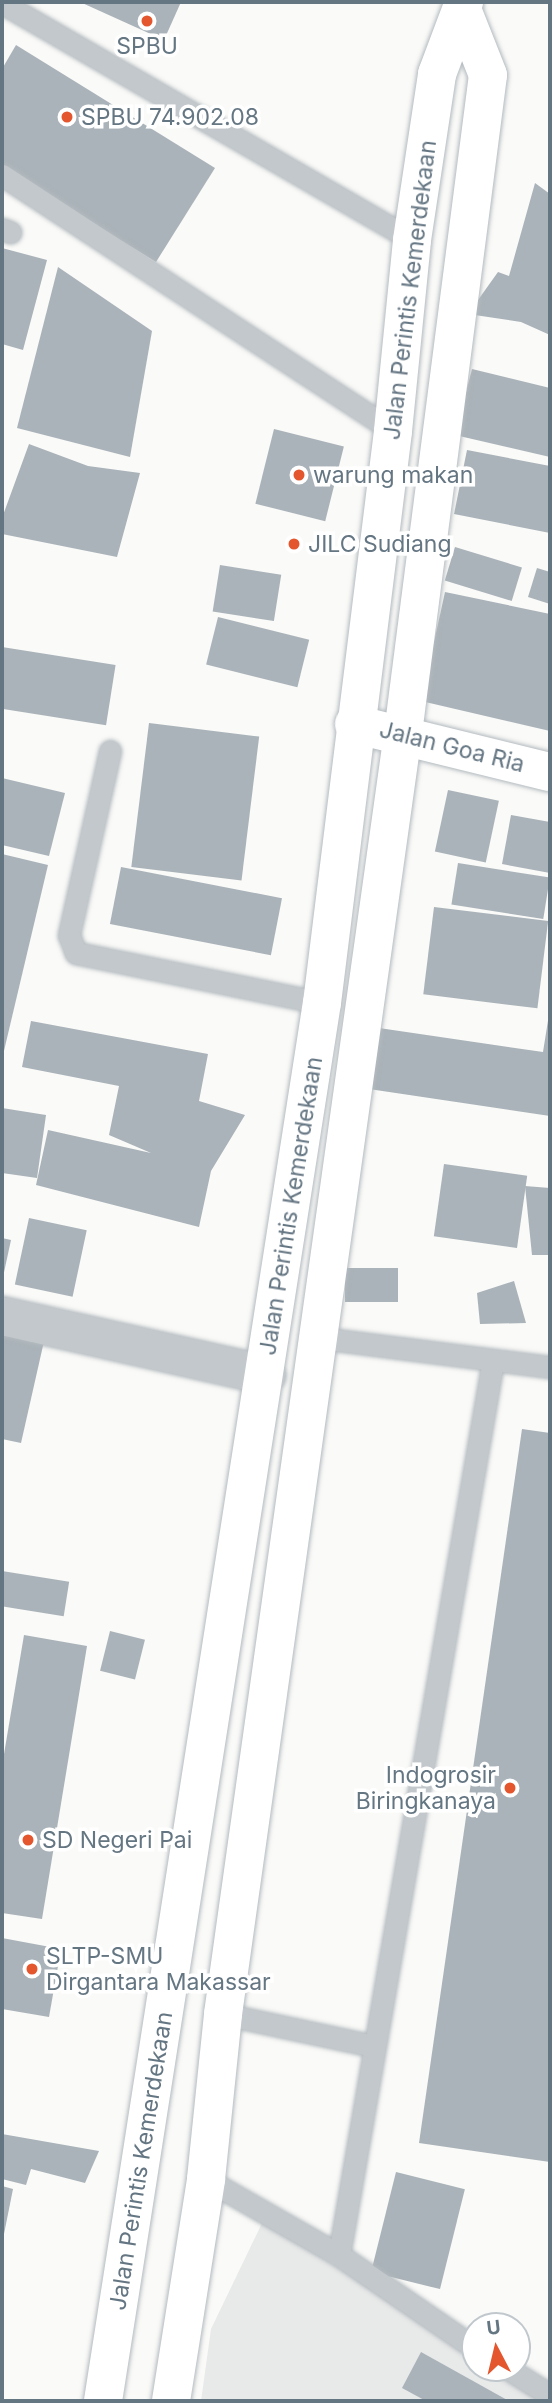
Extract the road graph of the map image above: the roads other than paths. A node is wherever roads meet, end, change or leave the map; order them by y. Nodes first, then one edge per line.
1 (2, 3) edge
2 (463, 7) edge
3 (2, 175) edge
4 (412, 240) junction
5 (393, 431) junction
6 (354, 724) junction
7 (403, 733) junction
8 (110, 751) dead end
9 (550, 772) edge
10 (322, 1003) junction
11 (2, 1316) edge
12 (320, 1338) junction
13 (493, 1361) junction
14 (550, 1367) edge
15 (266, 1375) junction
16 (223, 2014) junction
17 (373, 2046) junction
18 (206, 2179) junction
19 (339, 2255) junction
20 (461, 2338) edge
21 (530, 2382) edge
22 (550, 2395) edge
23 (103, 2401) edge
24 (171, 2401) edge

1 - 4 lane
2 - 4 main road, Jalan Perintis Kemerdekaan
2 - 7 main road, Jalan Perintis Kemerdekaan
3 - 5 lane
4 - 5 main road, Jalan Perintis Kemerdekaan
5 - 6 main road, Jalan Perintis Kemerdekaan
6 - 7 main road, Jalan Goa Ria
6 - 10 main road, Jalan Perintis Kemerdekaan
7 - 9 main road, Jalan Goa Ria
7 - 12 main road, Jalan Perintis Kemerdekaan
8 - 10 lane
10 - 15 main road, Jalan Perintis Kemerdekaan
11 - 15 street
12 - 13 lane
12 - 16 main road, Jalan Perintis Kemerdekaan
13 - 14 lane
13 - 17 lane
15 - 23 main road, Jalan Perintis Kemerdekaan
16 - 17 lane
16 - 18 main road, Jalan Perintis Kemerdekaan
17 - 19 lane
18 - 19 lane
18 - 24 main road, Jalan Perintis Kemerdekaan
19 - 20 lane
21 - 22 lane

